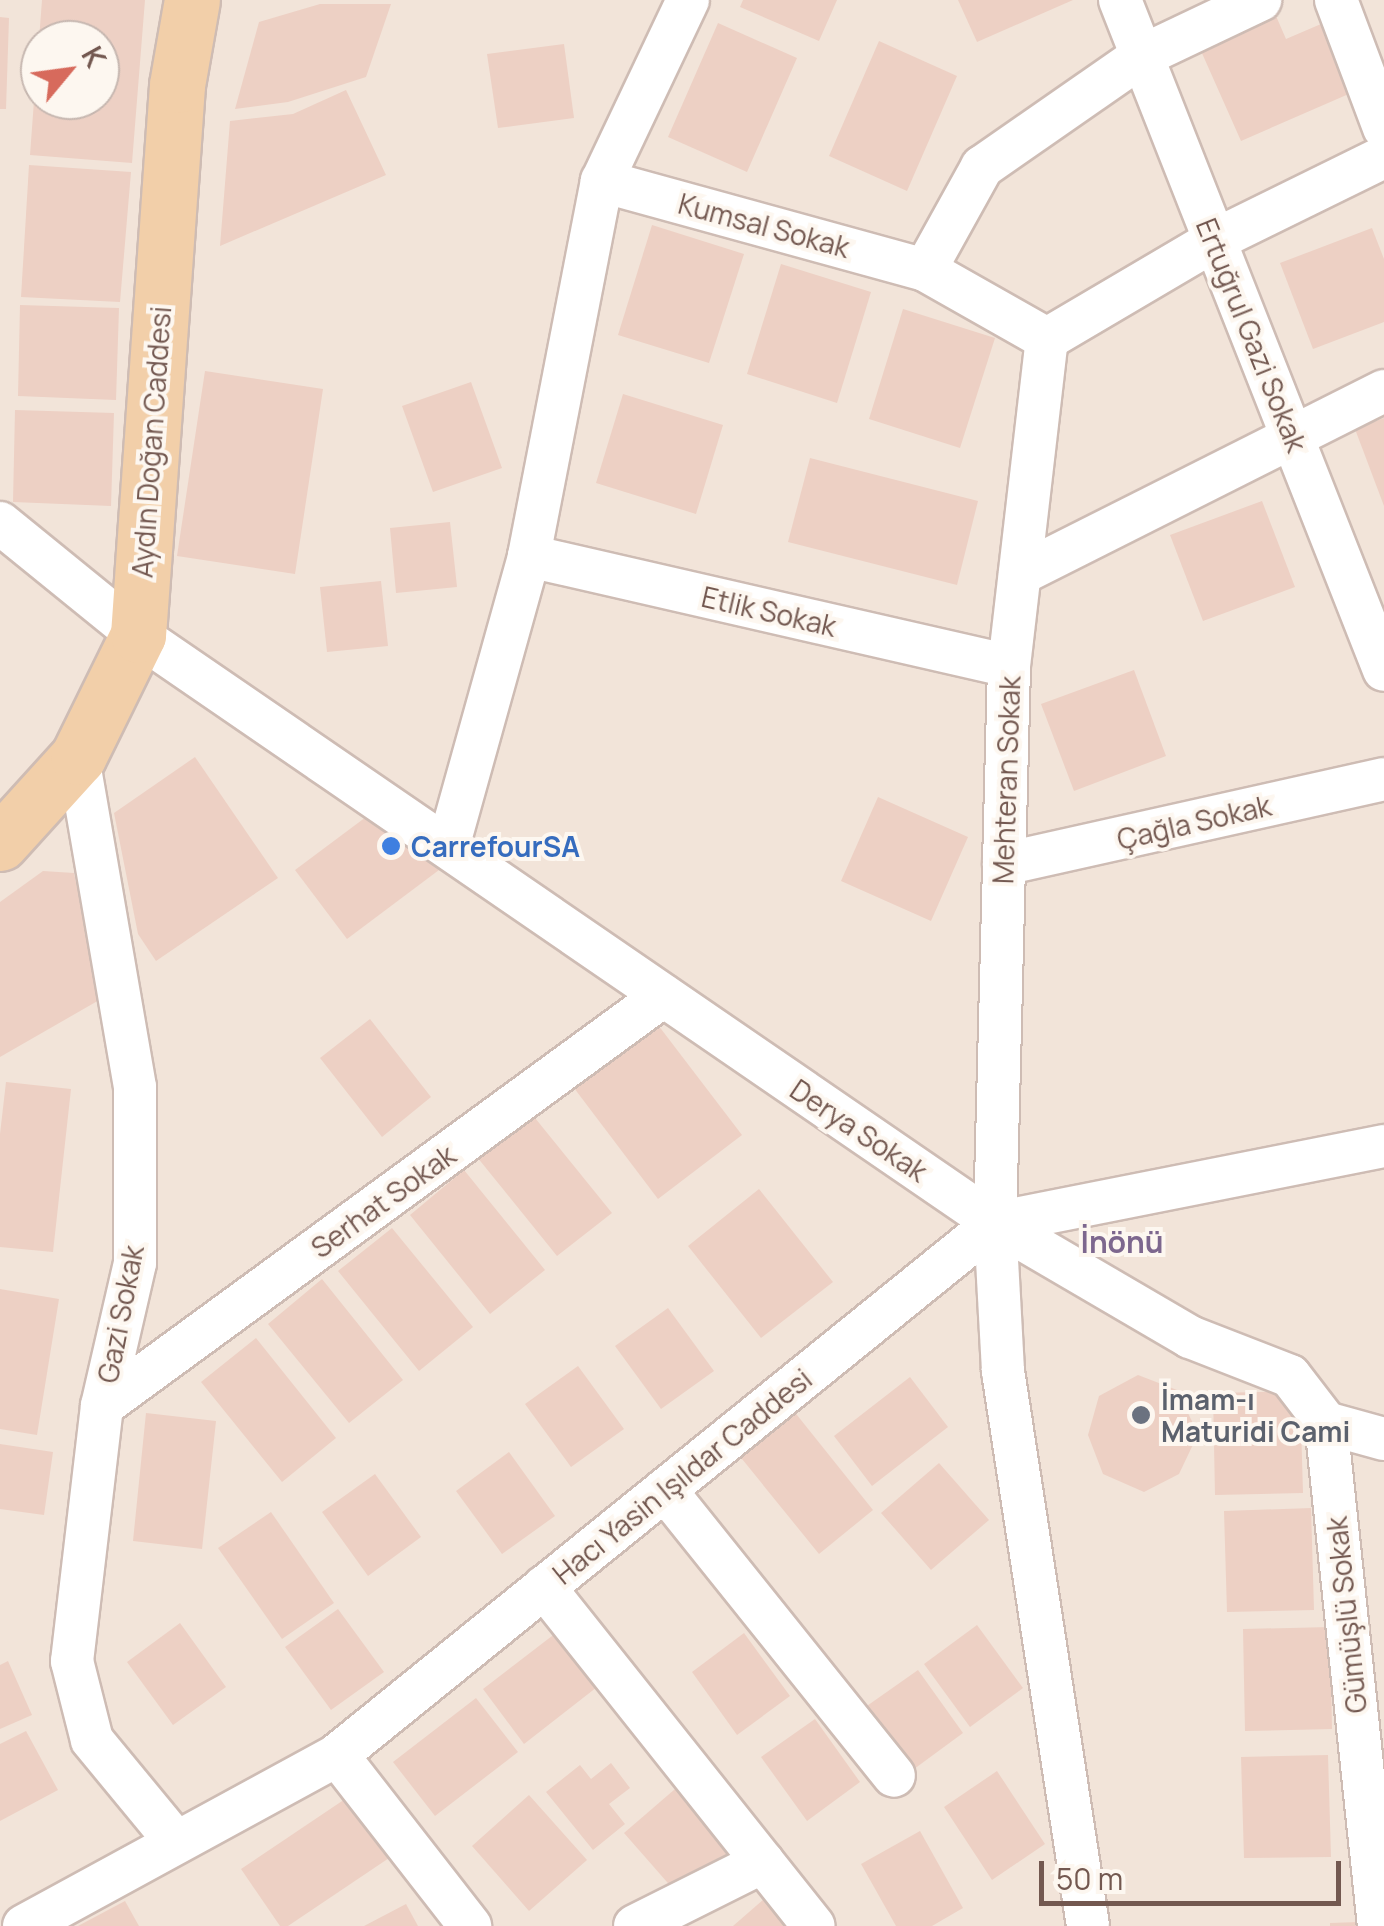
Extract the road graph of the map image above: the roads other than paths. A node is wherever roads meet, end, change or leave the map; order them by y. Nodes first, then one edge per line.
1 (192, 0) edge
2 (688, 0) edge
3 (1120, 0) edge
4 (1260, 0) edge
5 (1336, 0) edge
6 (1142, 56) junction
7 (1384, 128) edge
8 (1384, 157) edge
9 (602, 181) junction
10 (1214, 240) junction
11 (925, 270) junction
12 (1047, 338) junction
13 (1384, 391) edge
14 (1292, 434) junction
15 (0, 522) edge
16 (529, 556) junction
17 (1020, 574) junction
18 (138, 635) junction
19 (1009, 666) junction
20 (1384, 670) edge
21 (78, 756) junction
22 (1384, 779) edge
23 (0, 843) edge
24 (448, 847) junction
25 (1004, 864) junction
26 (664, 996) junction
27 (1384, 1146) edge
28 (995, 1223) junction
29 (102, 1406) junction
30 (1326, 1422) junction
31 (1384, 1439) edge
32 (665, 1490) junction
33 (544, 1587) junction
34 (337, 1754) junction
35 (894, 1776) dead end
36 (176, 1842) junction
37 (763, 1862) junction
38 (24, 1926) edge
39 (470, 1926) edge
40 (635, 1926) edge
41 (814, 1926) edge
42 (1088, 1926) edge
43 (1379, 1926) edge

1 - 18 main road, Aydın Doğan Caddesi
2 - 9 street
3 - 6 street, Ertuğrul Gazi Sokak
4 - 6 street
5 - 7 street
6 - 10 street, Ertuğrul Gazi Sokak
6 - 11 street
8 - 10 street
9 - 11 street, Kumsal Sokak
9 - 16 street
10 - 12 street
10 - 14 street, Ertuğrul Gazi Sokak
11 - 12 street, Kumsal Sokak
12 - 17 street, Mehteran Sokak
13 - 14 street
14 - 17 street
14 - 20 street, Ertuğrul Gazi Sokak
15 - 18 street, Derya Sokak
16 - 19 street, Etlik Sokak
16 - 24 street
17 - 19 street, Mehteran Sokak
18 - 21 main road, Aydın Doğan Caddesi
18 - 24 street, Derya Sokak
19 - 25 street, Mehteran Sokak
21 - 23 main road, Aydın Doğan Caddesi
21 - 29 street, Gazi Sokak
22 - 25 street, Çağla Sokak
24 - 26 street, Derya Sokak
25 - 28 street, Mehteran Sokak
26 - 28 street, Derya Sokak
26 - 29 street, Serhat Sokak
27 - 28 street, Hacı Yasin Işıldar Caddesi
28 - 30 street, Derya Sokak
28 - 32 street, Hacı Yasin Işıldar Caddesi
28 - 42 street
29 - 36 street, Gazi Sokak
30 - 31 street
30 - 43 street, Gümüşlü Sokak
32 - 33 street, Hacı Yasin Işıldar Caddesi
32 - 35 street
33 - 34 street, Hacı Yasin Işıldar Caddesi
33 - 37 street
34 - 36 street, Hacı Yasin Işıldar Caddesi
34 - 39 street
36 - 38 street, Hacı Yasin Işıldar Caddesi
37 - 40 street
37 - 41 street

